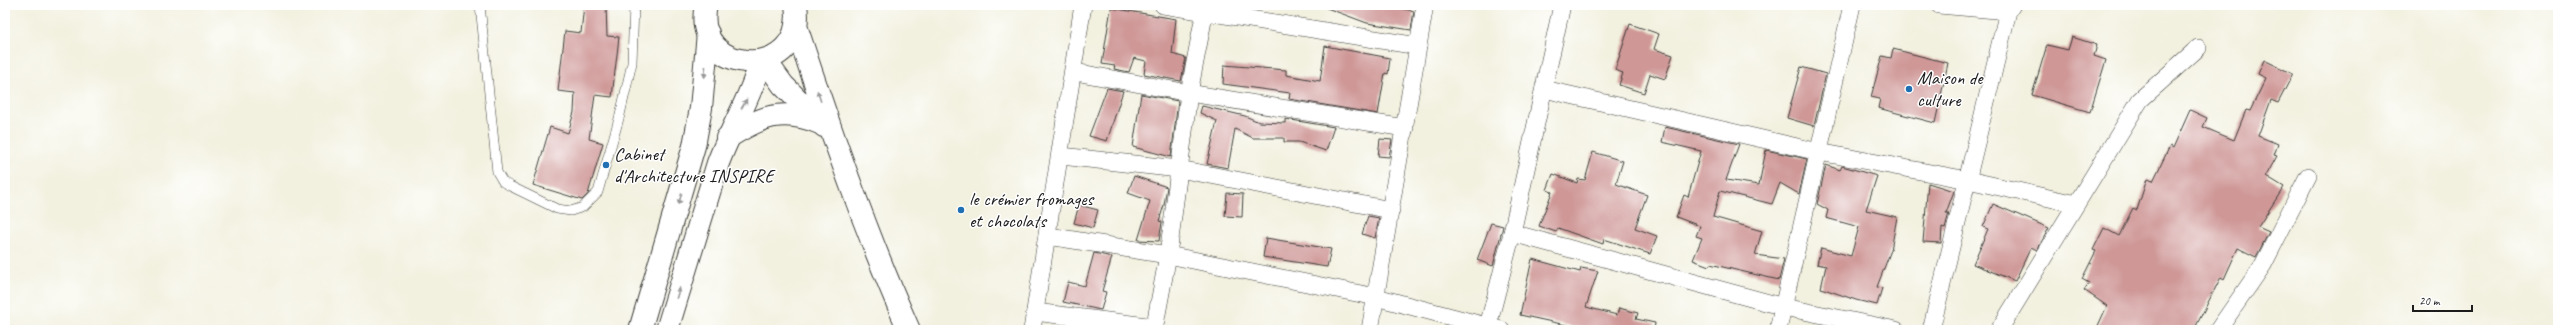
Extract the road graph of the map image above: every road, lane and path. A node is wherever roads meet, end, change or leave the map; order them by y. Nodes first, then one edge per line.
1 (480, 5) edge
2 (634, 5) edge
3 (706, 5) edge
4 (1083, 5) edge
5 (1163, 5) edge
6 (1425, 5) edge
7 (1562, 5) edge
8 (1852, 5) edge
9 (1939, 5) edge
10 (1206, 8) edge
11 (2010, 8) edge
12 (796, 16) edge
13 (708, 33) junction
14 (1418, 46) junction
15 (2198, 48) dead end
16 (763, 61) junction
17 (1074, 72) junction
18 (1544, 89) junction
19 (1189, 93) junction
20 (826, 128) junction
21 (1405, 128) junction
22 (727, 138) junction
23 (1819, 152) junction
24 (1061, 156) junction
25 (1179, 170) junction
26 (2308, 176) dead end
27 (1968, 180) junction
28 (2076, 204) junction
29 (1391, 210) junction
30 (1512, 233) junction
31 (1048, 236) junction
32 (1168, 255) junction
33 (1376, 297) junction
34 (1784, 307) junction
35 (1035, 312) junction
36 (1155, 328) edge
37 (1492, 329) edge
38 (640, 330) edge
39 (667, 330) edge
40 (909, 330) edge
41 (1032, 330) edge
42 (1370, 330) edge
43 (1778, 330) edge
44 (1896, 330) edge
45 (1931, 330) edge
46 (1999, 330) edge
47 (2218, 330) edge

1 - 2 lane
3 - 13 main road
4 - 17 street
5 - 10 street
6 - 14 street
7 - 18 street
8 - 23 street
9 - 11 street
10 - 14 street
10 - 19 street
11 - 27 street
12 - 16 main road
20 -> 12 main road
13 - 16 main road
13 -> 38 main road
14 - 21 street
15 - 28 street
16 - 20 main road
22 -> 16 main road
17 - 19 street
17 - 24 street
18 - 23 street
18 - 30 street
19 - 21 street
19 - 25 street
20 - 22 main road
20 - 40 main road
21 - 29 street
39 -> 22 main road
23 - 27 street
23 - 34 street
24 - 25 street
24 - 31 street
25 - 29 street
25 - 32 street
26 - 47 street
27 - 28 street
27 - 45 street
28 - 46 street
29 - 33 street
30 - 34 street
30 - 37 street
31 - 32 street
31 - 35 street
32 - 33 street
32 - 36 street
33 - 37 street
33 - 42 street
34 - 43 street
34 - 44 street
35 - 36 street
35 - 41 street

